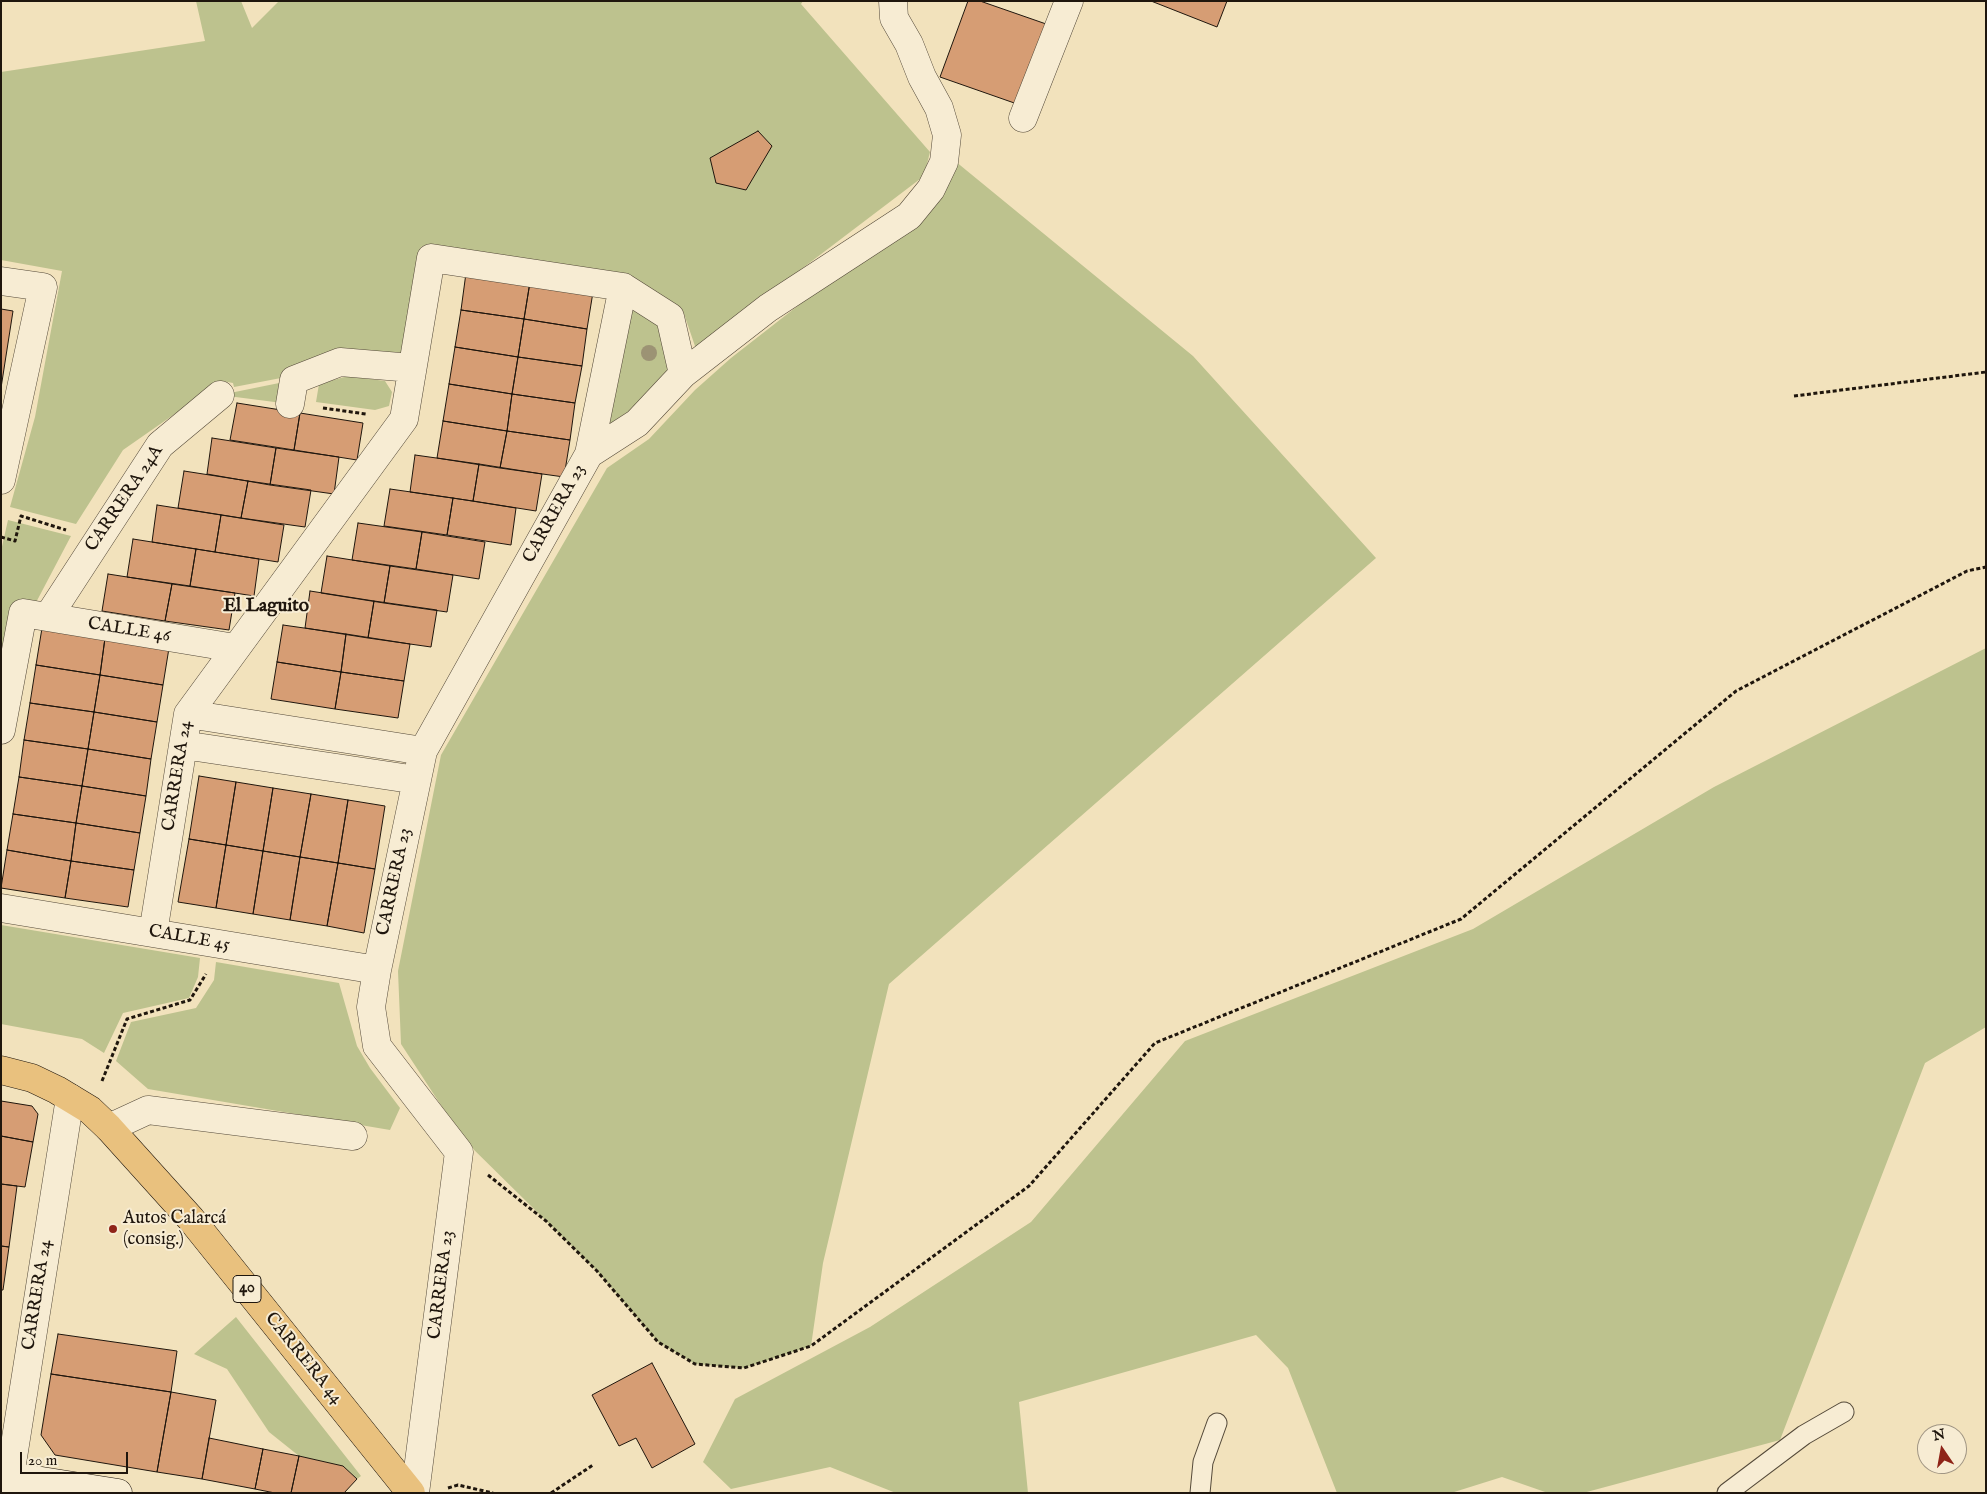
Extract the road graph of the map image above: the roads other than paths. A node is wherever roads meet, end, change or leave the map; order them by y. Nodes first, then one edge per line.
1 (893, 1) edge
2 (1069, 1) edge
3 (1023, 118) dead end
4 (1, 281) edge
5 (622, 287) junction
6 (412, 368) junction
7 (683, 374) junction
8 (220, 395) dead end
9 (290, 404) dead end
10 (589, 454) junction
11 (1, 480) edge
12 (35, 615) junction
13 (234, 648) junction
14 (188, 714) junction
15 (1, 730) edge
16 (183, 745) junction
17 (423, 751) junction
18 (417, 780) junction
19 (1, 908) edge
20 (153, 933) junction
21 (377, 970) junction
22 (1, 1070) edge
23 (80, 1104) junction
24 (109, 1128) junction
25 (354, 1136) dead end
26 (1844, 1412) dead end
27 (1217, 1423) dead end
28 (6, 1481) edge
29 (427, 1491) edge
30 (118, 1493) edge
31 (411, 1493) edge
32 (1200, 1493) edge
33 (1727, 1493) edge

1 - 7 street
2 - 3 street
4 - 11 street
5 - 6 street
5 - 7 street
5 - 10 street, CARRERA 23
6 - 9 street
6 - 13 street, CARRERA 24
7 - 10 street
8 - 12 street, CARRERA 24A
10 - 17 street, CARRERA 23
12 - 13 street, CALLE 46
12 - 15 street, CARRERA 24A
13 - 14 street, CARRERA 24
14 - 16 street, CARRERA 24
14 - 17 street
16 - 18 street
16 - 20 street, CARRERA 24
17 - 18 street, CARRERA 23
18 - 21 street, CARRERA 23
19 - 20 street, CALLE 45
20 - 21 street, CALLE 45
21 - 29 street, CARRERA 23
22 - 23 highway, 40
23 - 24 highway, CARRERA 44 / 40
23 - 28 street, CARRERA 24
24 - 25 street
24 - 31 highway, CARRERA 44 / 40
26 - 33 lane
27 - 32 lane
28 - 30 street

